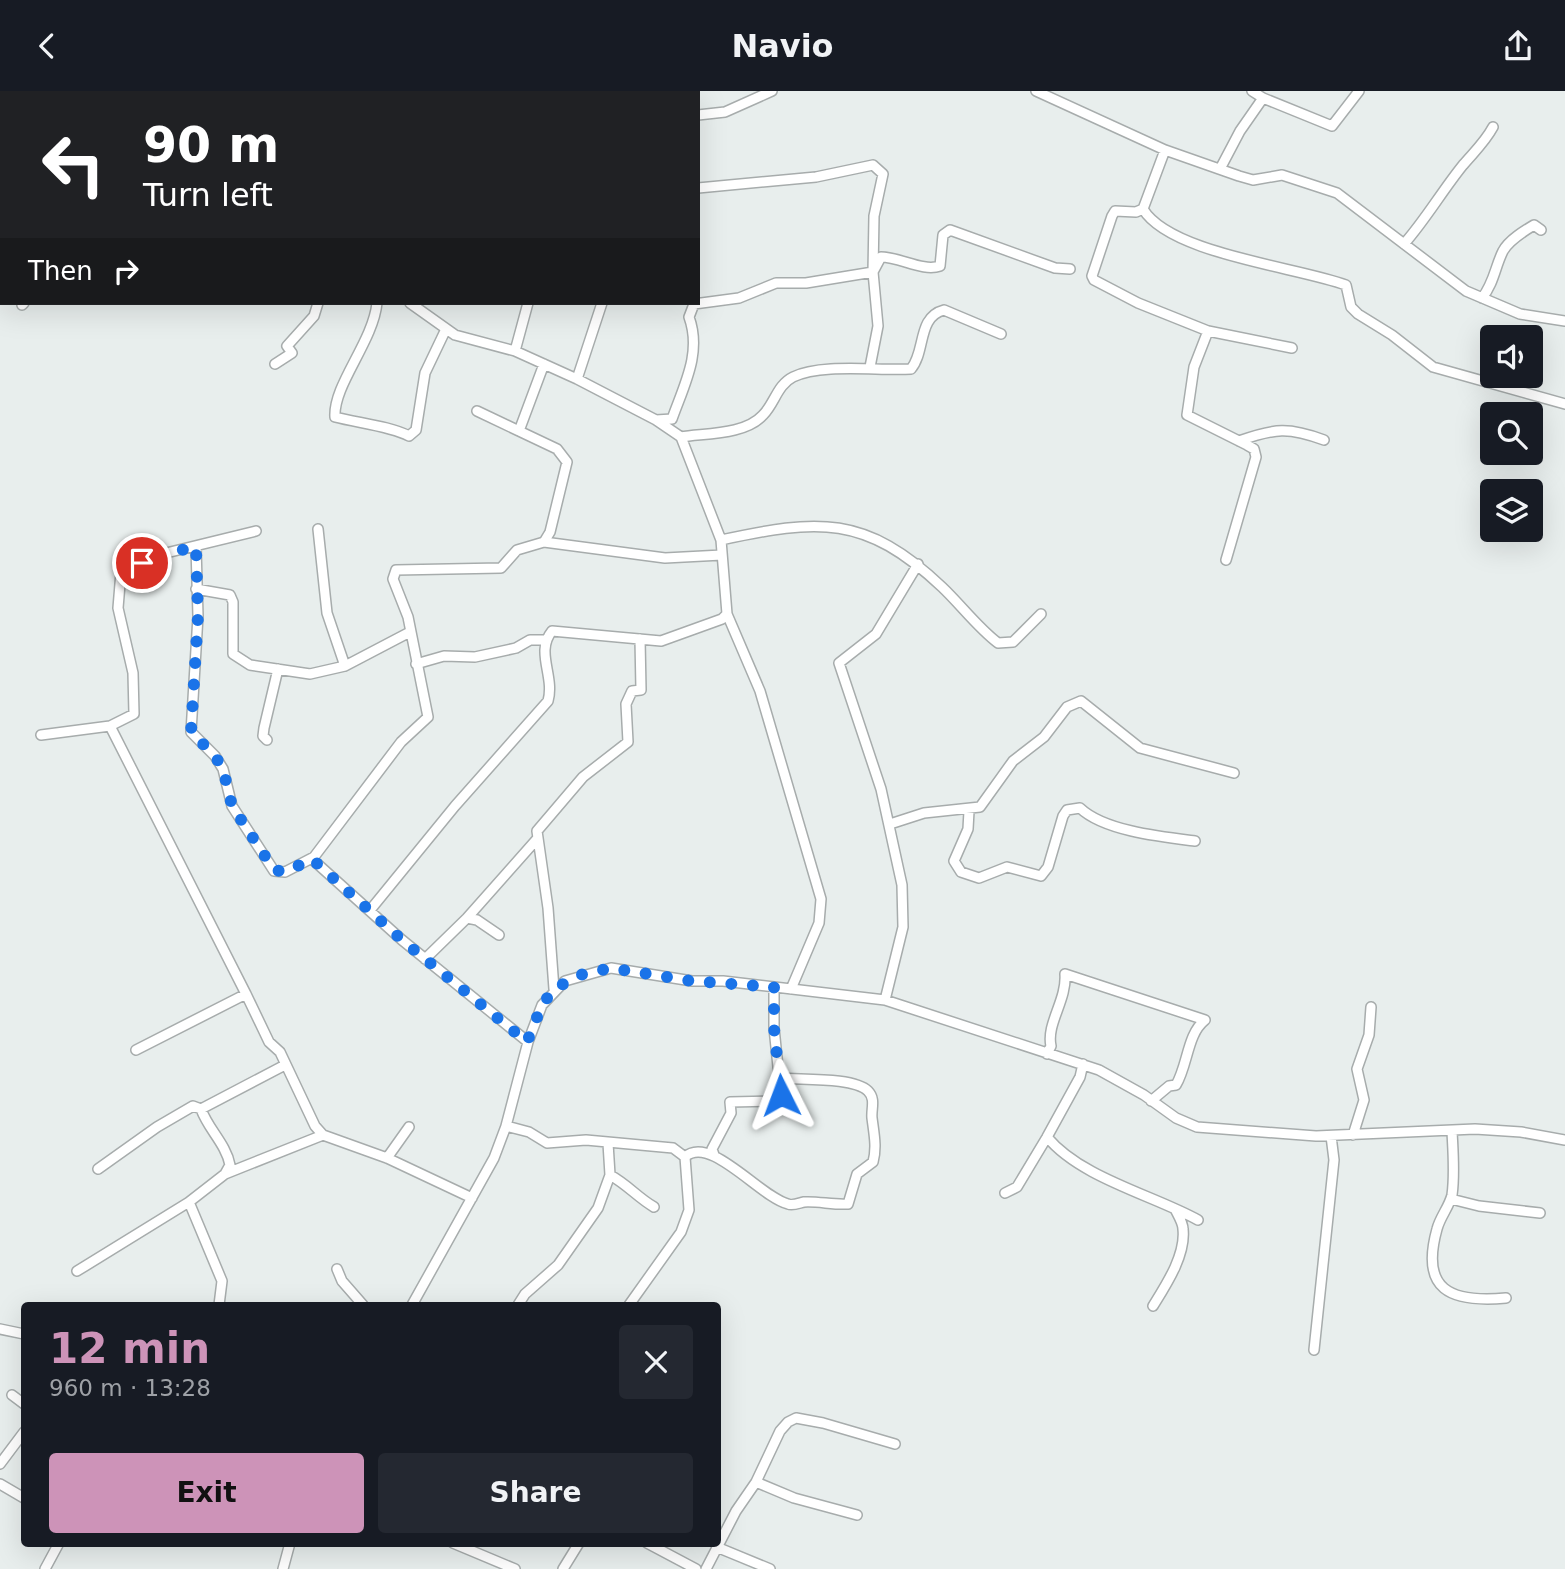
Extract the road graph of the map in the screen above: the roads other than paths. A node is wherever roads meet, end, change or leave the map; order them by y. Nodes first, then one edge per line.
1 (772, 91) edge
2 (1036, 91) edge
3 (1252, 91) edge
4 (1359, 91) edge
5 (1263, 98) junction
6 (700, 115) edge
7 (1493, 127) dead end
8 (1165, 150) junction
9 (1220, 169) junction
10 (700, 188) edge
11 (1143, 209) junction
12 (1541, 230) dead end
13 (1404, 244) junction
14 (1070, 269) dead end
15 (873, 272) junction
16 (1482, 298) junction
17 (700, 303) edge
18 (317, 305) edge
19 (376, 305) edge
20 (413, 305) edge
21 (527, 305) edge
22 (601, 305) edge
23 (694, 305) edge
24 (1565, 321) edge
25 (446, 329) junction
26 (1208, 331) junction
27 (1001, 334) dead end
28 (1292, 348) dead end
29 (515, 351) junction
30 (544, 363) junction
31 (275, 364) dead end
32 (870, 367) junction
33 (577, 379) junction
34 (1565, 404) edge
35 (477, 411) dead end
36 (656, 420) junction
37 (519, 431) junction
38 (681, 437) junction
39 (1239, 440) junction
40 (1324, 440) dead end
41 (318, 529) dead end
42 (256, 531) dead end
43 (721, 540) junction
44 (544, 543) junction
45 (196, 547) junction
46 (722, 555) junction
47 (1226, 560) dead end
48 (918, 564) junction
49 (197, 589) junction
50 (727, 614) junction
51 (1041, 614) dead end
52 (408, 633) junction
53 (640, 639) junction
54 (544, 640) junction
55 (416, 664) junction
56 (345, 666) junction
57 (278, 669) junction
58 (110, 726) junction
59 (41, 736) dead end
60 (267, 740) dead end
61 (1234, 773) dead end
62 (969, 811) junction
63 (890, 824) junction
64 (537, 839) junction
65 (1195, 841) dead end
66 (312, 859) junction
67 (371, 909) junction
68 (467, 918) junction
69 (499, 935) dead end
70 (425, 959) junction
71 (774, 987) junction
72 (554, 989) junction
73 (791, 989) junction
74 (246, 994) junction
75 (885, 1000) junction
76 (1371, 1007) dead end
77 (527, 1042) junction
78 (136, 1050) dead end
79 (1047, 1054) junction
80 (1083, 1064) junction
81 (285, 1065) junction
82 (781, 1078) junction
83 (1151, 1101) junction
84 (201, 1109) junction
85 (506, 1126) junction
86 (409, 1127) dead end
87 (1452, 1131) junction
88 (323, 1135) junction
89 (1353, 1135) junction
90 (1331, 1136) junction
91 (1047, 1137) junction
92 (1565, 1140) edge
93 (608, 1143) junction
94 (714, 1155) junction
95 (685, 1157) junction
96 (387, 1158) junction
97 (98, 1169) dead end
98 (225, 1174) junction
99 (610, 1175) junction
100 (1005, 1193) dead end
101 (472, 1198) junction
102 (1451, 1199) junction
103 (189, 1202) junction
104 (654, 1207) dead end
105 (1175, 1209) junction
106 (1540, 1213) dead end
107 (1198, 1220) dead end
108 (337, 1269) dead end
109 (77, 1271) dead end
110 (1506, 1298) dead end
111 (219, 1302) edge
112 (360, 1302) edge
113 (414, 1302) edge
114 (520, 1302) edge
115 (631, 1302) edge
116 (1153, 1306) dead end
117 (0, 1329) edge
118 (21, 1333) edge
119 (1314, 1350) dead end
120 (12, 1395) dead end
121 (21, 1402) edge
122 (21, 1436) edge
123 (895, 1444) dead end
124 (0, 1464) edge
125 (756, 1482) junction
126 (0, 1484) edge
127 (21, 1496) edge
128 (856, 1515) dead end
129 (721, 1544) edge
130 (57, 1547) edge
131 (289, 1547) edge
132 (473, 1547) edge
133 (577, 1547) edge
134 (655, 1547) edge
135 (719, 1548) joint
136 (491, 1559) junction
137 (45, 1569) edge
138 (283, 1569) edge
139 (486, 1569) edge
140 (515, 1569) edge
141 (563, 1569) edge
142 (696, 1569) edge
143 (706, 1569) edge
144 (770, 1569) edge

1 - 6 street
2 - 8 street
3 - 5 street
4 - 5 street
5 - 9 street
7 - 13 street
8 - 9 street
8 - 11 street
9 - 13 street
10 - 15 street
11 - 26 street
11 - 34 street
12 - 16 street
13 - 16 street
14 - 15 street
15 - 17 street
15 - 32 street
16 - 24 street
18 - 31 street
19 - 25 street
20 - 25 street
21 - 29 street
22 - 33 street
23 - 36 street
25 - 29 street
26 - 28 street
26 - 39 street
27 - 32 street
29 - 30 street
30 - 33 street
30 - 37 street
32 - 38 street
33 - 36 street
35 - 37 street
36 - 38 street
37 - 44 street
38 - 43 street
39 - 40 street
39 - 47 street
41 - 56 street
42 - 45 street
43 - 46 street
43 - 48 street
44 - 46 street
44 - 52 street
45 - 49 street
45 - 58 street
46 - 50 street
48 - 51 street
48 - 63 street
49 - 57 street
49 - 66 street
50 - 53 street
50 - 73 street
52 - 55 street
52 - 56 street
53 - 54 street
53 - 64 street
54 - 55 street
54 - 67 street
55 - 66 street
56 - 57 street
57 - 60 street
58 - 59 street
58 - 74 street
61 - 62 street
62 - 63 street
62 - 65 street
63 - 75 street
64 - 68 street
64 - 72 street
66 - 67 street
67 - 70 street
68 - 69 street
68 - 70 street
70 - 77 street
71 - 72 street
71 - 73 street
71 - 82 street
72 - 77 street
73 - 75 street
74 - 78 street
74 - 81 street
75 - 79 street
76 - 89 street
77 - 85 street
79 - 80 street
79 - 83 street
80 - 83 street
80 - 91 street
81 - 84 street
81 - 88 street
82 - 94 street
82 - 94 street
83 - 90 street
84 - 97 street
84 - 98 street
85 - 93 street
85 - 101 street
86 - 96 street
87 - 89 street
87 - 92 street
87 - 102 street
88 - 96 street
88 - 98 street
89 - 90 street
90 - 119 street
91 - 100 street
91 - 105 street
93 - 95 street
93 - 99 street
94 - 95 street
95 - 115 street
96 - 101 street
98 - 103 street
99 - 104 street
99 - 114 street
101 - 113 street
102 - 106 street
102 - 110 street
103 - 109 street
103 - 111 street
105 - 107 street
105 - 116 street
108 - 112 street
117 - 118 street
120 - 121 street
122 - 124 street
123 - 125 street
125 - 128 street
125 - 129 street
126 - 127 street
130 - 137 street
131 - 138 street
132 - 136 street
133 - 141 street
134 - 142 street
135 - 143 street
135 - 144 street
136 - 139 street
136 - 140 street

